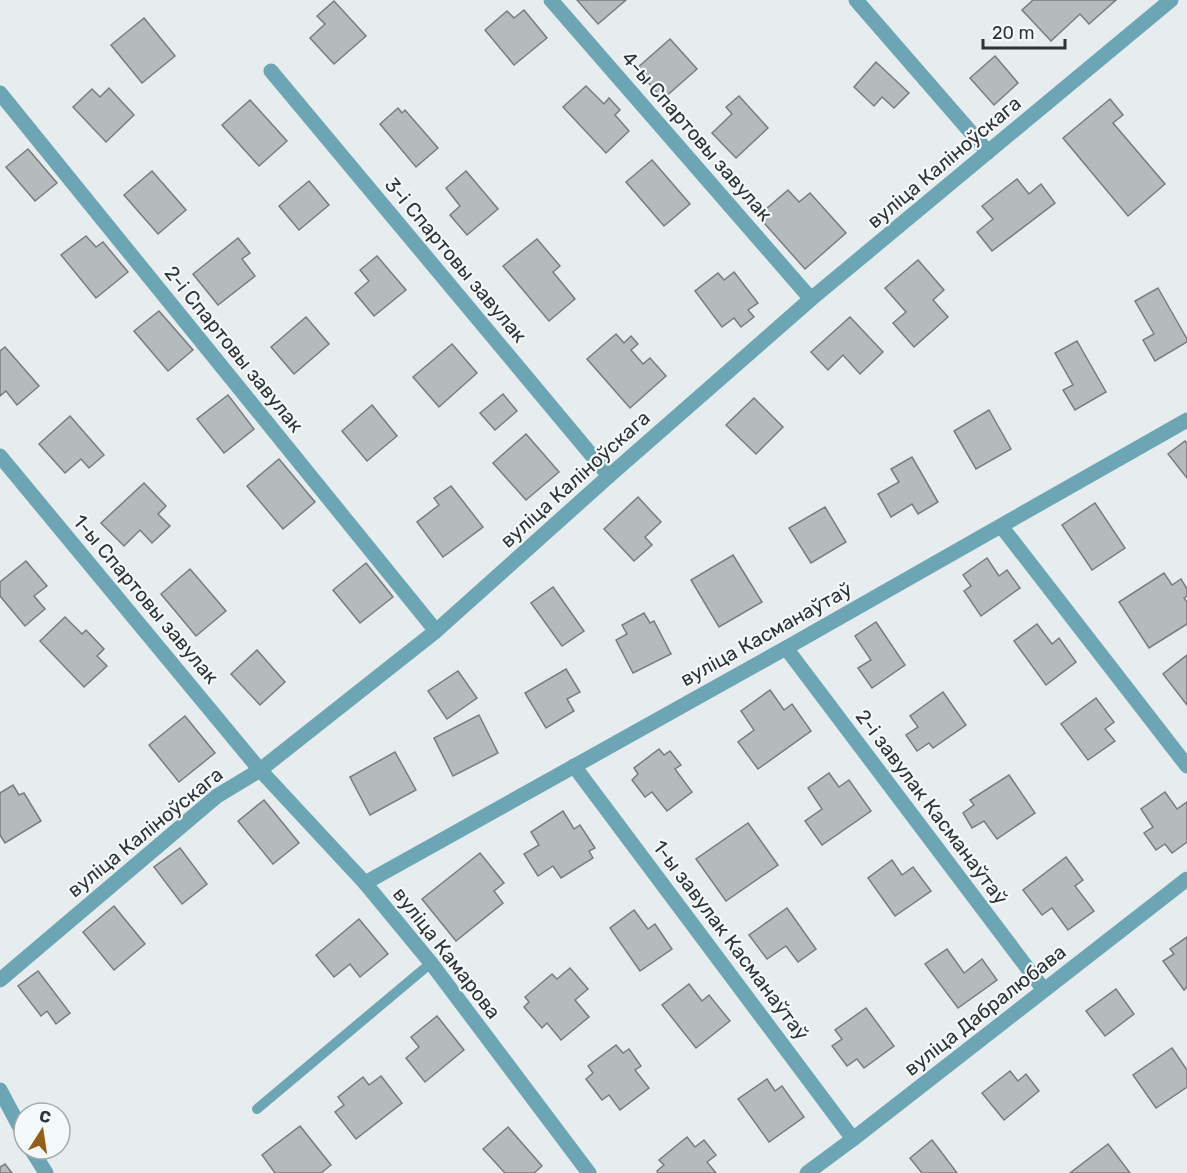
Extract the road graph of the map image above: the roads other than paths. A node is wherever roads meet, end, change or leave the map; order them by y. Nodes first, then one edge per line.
1 (551, 0) edge
2 (856, 0) edge
3 (1171, 0) edge
4 (271, 71) dead end
5 (0, 93) edge
6 (988, 152) junction
7 (811, 299) junction
8 (1187, 420) edge
9 (0, 456) edge
10 (609, 476) junction
11 (1001, 526) junction
12 (436, 631) junction
13 (786, 648) junction
14 (574, 766) junction
15 (1187, 766) edge
16 (260, 770) junction
17 (1187, 879) edge
18 (365, 883) junction
19 (431, 963) junction
20 (0, 980) edge
21 (1044, 990) junction
22 (0, 1090) edge
23 (256, 1109) dead end
24 (12, 1112) edge
25 (853, 1139) junction
26 (584, 1172) edge
27 (807, 1173) edge

1 - 7 street, 4-ы Спартовы завулак
2 - 6 street
3 - 6 street, вуліца Каліноўскага
4 - 10 street, 3-і Спартовы завулак
5 - 12 street, 2-і Спартовы завулак
6 - 7 street, вуліца Каліноўскага
7 - 10 street, вуліца Каліноўскага
8 - 11 street, вуліца Касманаўтаў
9 - 16 street, 1-ы Спартовы завулак
10 - 12 street, вуліца Каліноўскага
11 - 13 street, вуліца Касманаўтаў
11 - 15 street
12 - 16 street, вуліца Каліноўскага
13 - 14 street, вуліца Касманаўтаў
13 - 21 street, 2-і завулак Касманаўтаў
14 - 18 street, вуліца Касманаўтаў
14 - 25 street, 1-ы завулак Касманаўтаў
16 - 18 street, вуліца Камарова
16 - 20 street, вуліца Каліноўскага
17 - 21 street, вуліца Дабралюбава
18 - 19 street, вуліца Камарова
19 - 23 lane
19 - 26 street, вуліца Камарова
21 - 25 street, вуліца Дабралюбава
22 - 24 street
25 - 27 street, вуліца Дабралюбава

